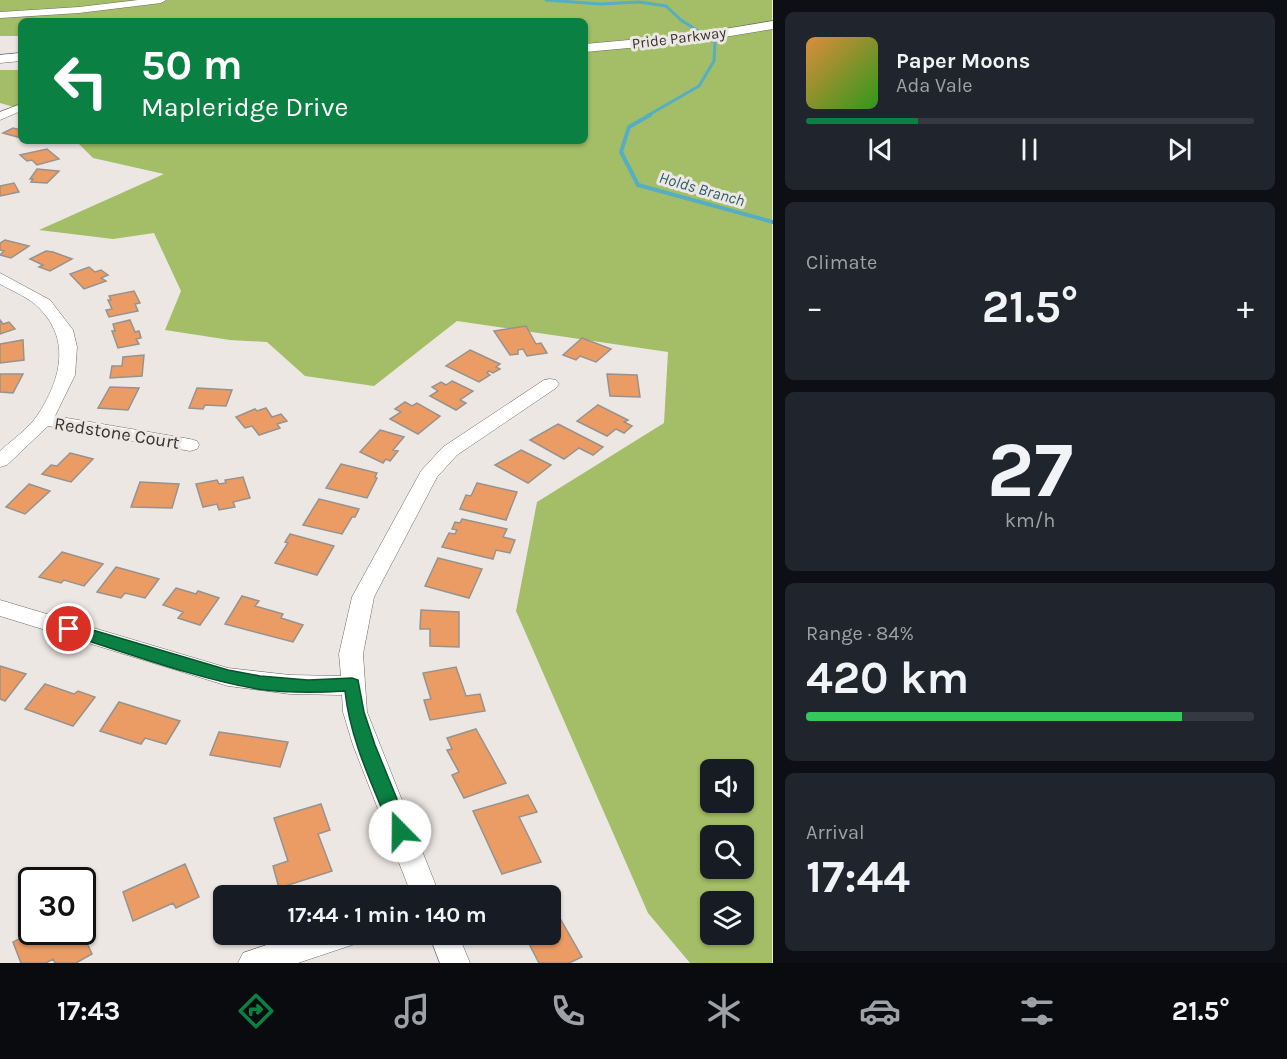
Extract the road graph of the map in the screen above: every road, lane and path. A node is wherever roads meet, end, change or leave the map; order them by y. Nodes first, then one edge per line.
1 (161, 0) edge
2 (0, 15) edge
3 (771, 28) edge
4 (588, 48) edge
5 (18, 51) edge
6 (0, 52) edge
7 (588, 54) edge
8 (18, 57) edge
9 (0, 59) edge
10 (18, 108) edge
11 (0, 116) edge
12 (0, 278) edge
13 (550, 384) dead end
14 (44, 420) junction
15 (190, 445) dead end
16 (0, 461) edge
17 (0, 608) edge
18 (352, 685) junction
19 (422, 885) edge
20 (310, 945) edge
21 (447, 945) edge
22 (253, 963) edge
23 (454, 963) edge

1 - 2 street
3 - 4 main road, Pride Parkway
3 - 7 main road, Pride Parkway
5 - 6 main road
8 - 9 main road
10 - 11 street
12 - 14 street
13 - 18 street
14 - 15 street, Redstone Court
14 - 16 street
17 - 18 street
18 - 19 street
20 - 22 street
21 - 23 street

